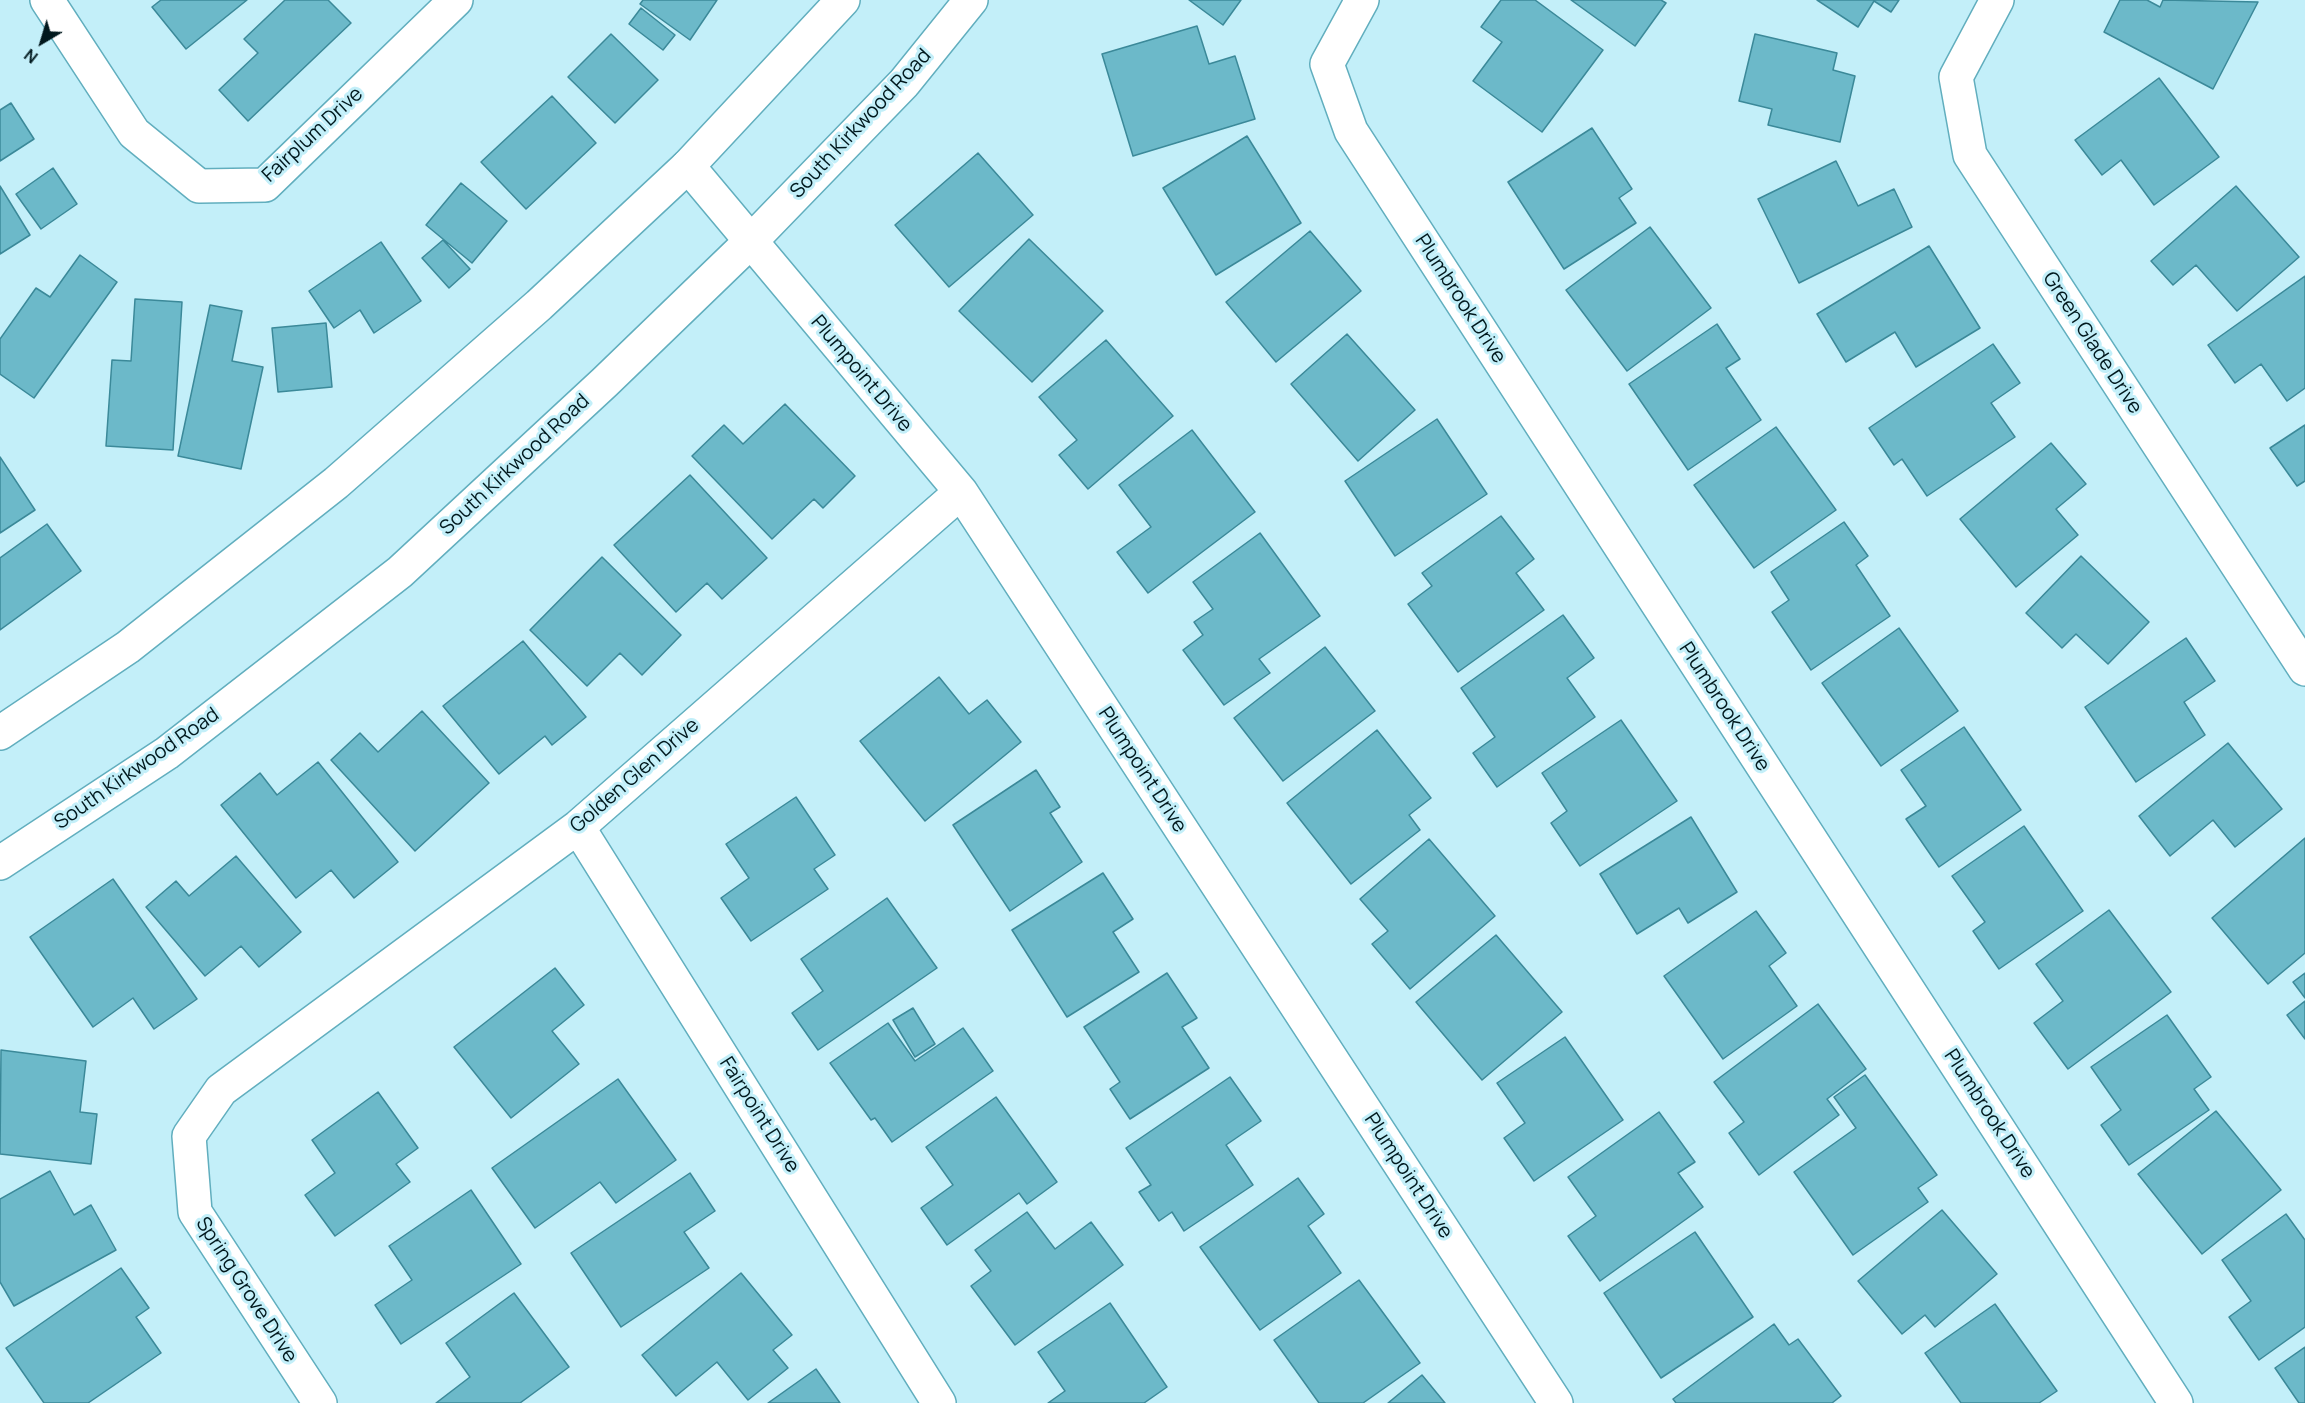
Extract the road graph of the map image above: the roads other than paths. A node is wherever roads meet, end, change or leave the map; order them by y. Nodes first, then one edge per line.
1 (47, 0) edge
2 (456, 0) edge
3 (843, 0) edge
4 (971, 0) edge
5 (1362, 0) edge
6 (1997, 0) edge
7 (688, 166) junction
8 (750, 242) junction
9 (961, 492) junction
10 (2305, 669) edge
11 (0, 734) edge
12 (578, 827) junction
13 (0, 863) edge
14 (292, 1038) joint
15 (320, 1403) edge
16 (939, 1403) edge
17 (1556, 1403) edge
18 (2176, 1403) edge

1 - 2 street, Fairplum Drive
3 - 7 street
4 - 8 street, South Kirkwood Road
5 - 18 street, Plumbrook Drive
6 - 10 street, Green Glade Drive
7 - 8 street, Plumpoint Drive
7 - 11 street
8 - 9 street, Plumpoint Drive
8 - 13 street, South Kirkwood Road
9 - 12 street, Golden Glen Drive
9 - 17 street, Plumpoint Drive
12 - 14 street, Golden Glen Drive
12 - 16 street, Fairpoint Drive
14 - 15 street, Spring Grove Drive

